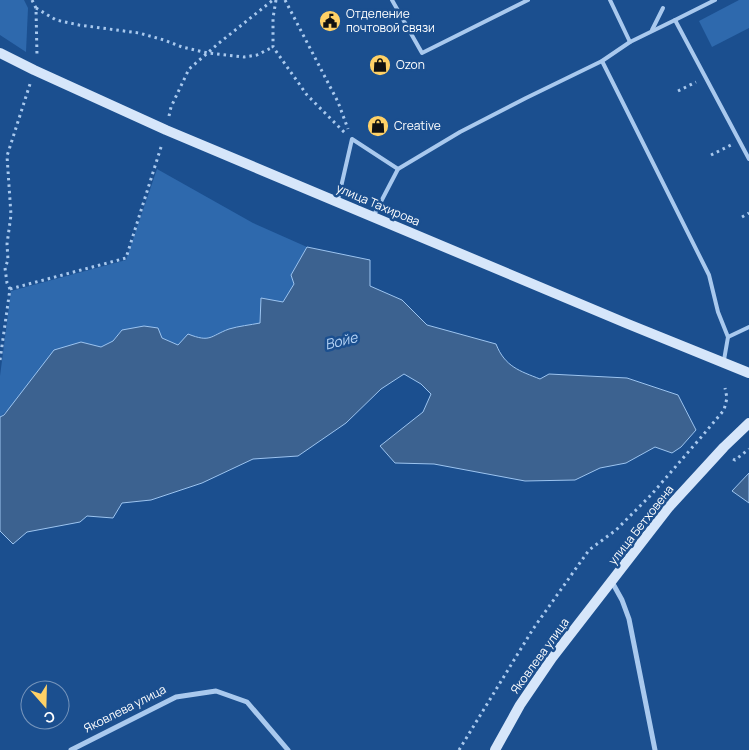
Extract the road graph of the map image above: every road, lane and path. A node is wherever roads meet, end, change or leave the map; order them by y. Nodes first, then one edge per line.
1 (32, 0) edge
2 (275, 0) edge
3 (285, 0) edge
4 (392, 0) edge
5 (528, 0) edge
6 (610, 0) edge
7 (714, 0) edge
8 (36, 8) junction
9 (662, 8) dead end
10 (675, 20) junction
11 (652, 30) junction
12 (630, 42) junction
13 (273, 47) junction
14 (0, 53) edge
15 (208, 53) junction
16 (602, 61) junction
17 (34, 70) junction
18 (705, 78) junction
19 (678, 91) dead end
20 (166, 130) junction
21 (352, 139) junction
22 (739, 141) junction
23 (711, 155) dead end
24 (749, 159) edge
25 (398, 169) junction
26 (338, 202) junction
27 (749, 213) edge
28 (374, 216) junction
29 (742, 217) dead end
30 (10, 289) junction
31 (749, 327) edge
32 (728, 337) junction
33 (0, 360) edge
34 (724, 362) junction
35 (749, 373) edge
36 (725, 388) dead end
37 (749, 423) edge
38 (749, 449) edge
39 (735, 460) dead end
40 (612, 582) junction
41 (71, 750) edge
42 (288, 750) edge
43 (459, 750) edge
44 (495, 750) edge
45 (655, 750) edge

1 - 8 path
2 - 13 path
2 - 15 path
3 - 21 path
4 - 5 lane
6 - 12 lane
7 - 10 lane
8 - 15 path
8 - 17 path
9 - 11 lane
10 - 11 lane
10 - 18 lane
11 - 12 lane
12 - 16 lane
13 - 15 path
13 - 21 path
14 - 17 main road, улица Тахирова
15 - 20 path
16 - 25 lane
16 - 32 lane
17 - 20 main road, улица Тахирова
17 - 30 path
18 - 19 path
18 - 22 lane
20 - 26 main road, улица Тахирова
20 - 30 path
21 - 25 lane
21 - 26 lane
22 - 23 path
22 - 24 lane
25 - 28 lane
26 - 28 main road, улица Тахирова
27 - 29 path
28 - 34 main road, улица Тахирова
30 - 33 path
31 - 32 lane
32 - 34 lane
34 - 35 main road, улица Тахирова
36 - 43 path
37 - 40 main road, улица Бетховена
38 - 39 path
40 - 44 main road, Яковлева улица
40 - 45 street, улица Бетховена
41 - 42 street, Яковлева улица

